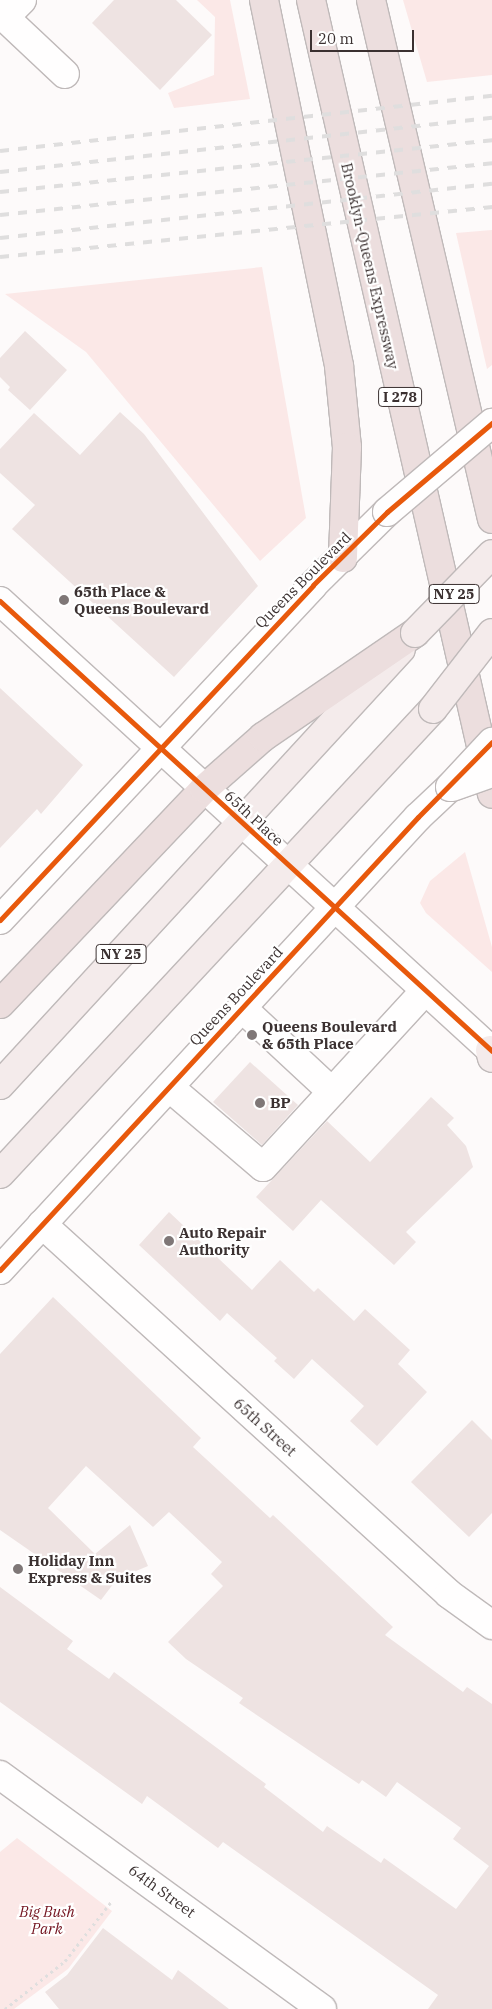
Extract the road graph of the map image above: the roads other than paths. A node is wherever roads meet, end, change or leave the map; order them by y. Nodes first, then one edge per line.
1 (264, 0) edge
2 (310, 0) edge
3 (371, 0) edge
4 (9, 10) edge
5 (65, 74) dead end
6 (492, 423) edge
7 (492, 519) edge
8 (492, 554) edge
9 (343, 558) junction
10 (0, 601) edge
11 (415, 633) junction
12 (492, 633) edge
13 (492, 662) edge
14 (433, 709) junction
15 (492, 742) edge
16 (161, 748) junction
17 (492, 773) edge
18 (450, 787) junction
19 (204, 789) junction
20 (492, 794) edge
21 (242, 824) junction
22 (287, 866) junction
23 (334, 909) junction
24 (0, 920) edge
25 (425, 991) junction
26 (0, 1004) edge
27 (242, 1008) junction
28 (491, 1053) edge
29 (0, 1085) edge
30 (169, 1087) junction
31 (332, 1092) junction
32 (0, 1174) edge
33 (42, 1224) junction
34 (0, 1270) edge
35 (492, 1625) edge
36 (0, 1775) edge
37 (322, 2009) edge

1 - 9 highway
2 - 20 highway, Brooklyn-Queens Expressway / I 278
3 - 7 highway
4 - 5 street
6 - 9 street, Queens Boulevard, bridge
8 - 11 main road, NY 25, bridge
9 - 16 street, Queens Boulevard
10 - 16 street, 65th Place
11 - 19 highway
11 - 21 main road, NY 25
12 - 14 main road, bridge
13 - 14 main road, bridge
14 - 22 main road
15 - 18 street, Queens Boulevard, bridge
16 - 19 street, 65th Place
16 - 24 street, Queens Boulevard
17 - 18 street, bridge
18 - 23 street, Queens Boulevard
19 - 21 street, 65th Place
19 - 26 highway
21 - 22 street, 65th Place
21 - 29 main road, NY 25
22 - 23 street, 65th Place
22 - 32 main road
23 - 25 street, 65th Place
23 - 27 street, Queens Boulevard
25 - 28 street, 65th Place
25 - 31 street
27 - 30 street, Queens Boulevard
27 - 31 street
30 - 31 street
30 - 33 street, Queens Boulevard
33 - 34 street, Queens Boulevard
33 - 35 street, 65th Street
36 - 37 street, 64th Street

